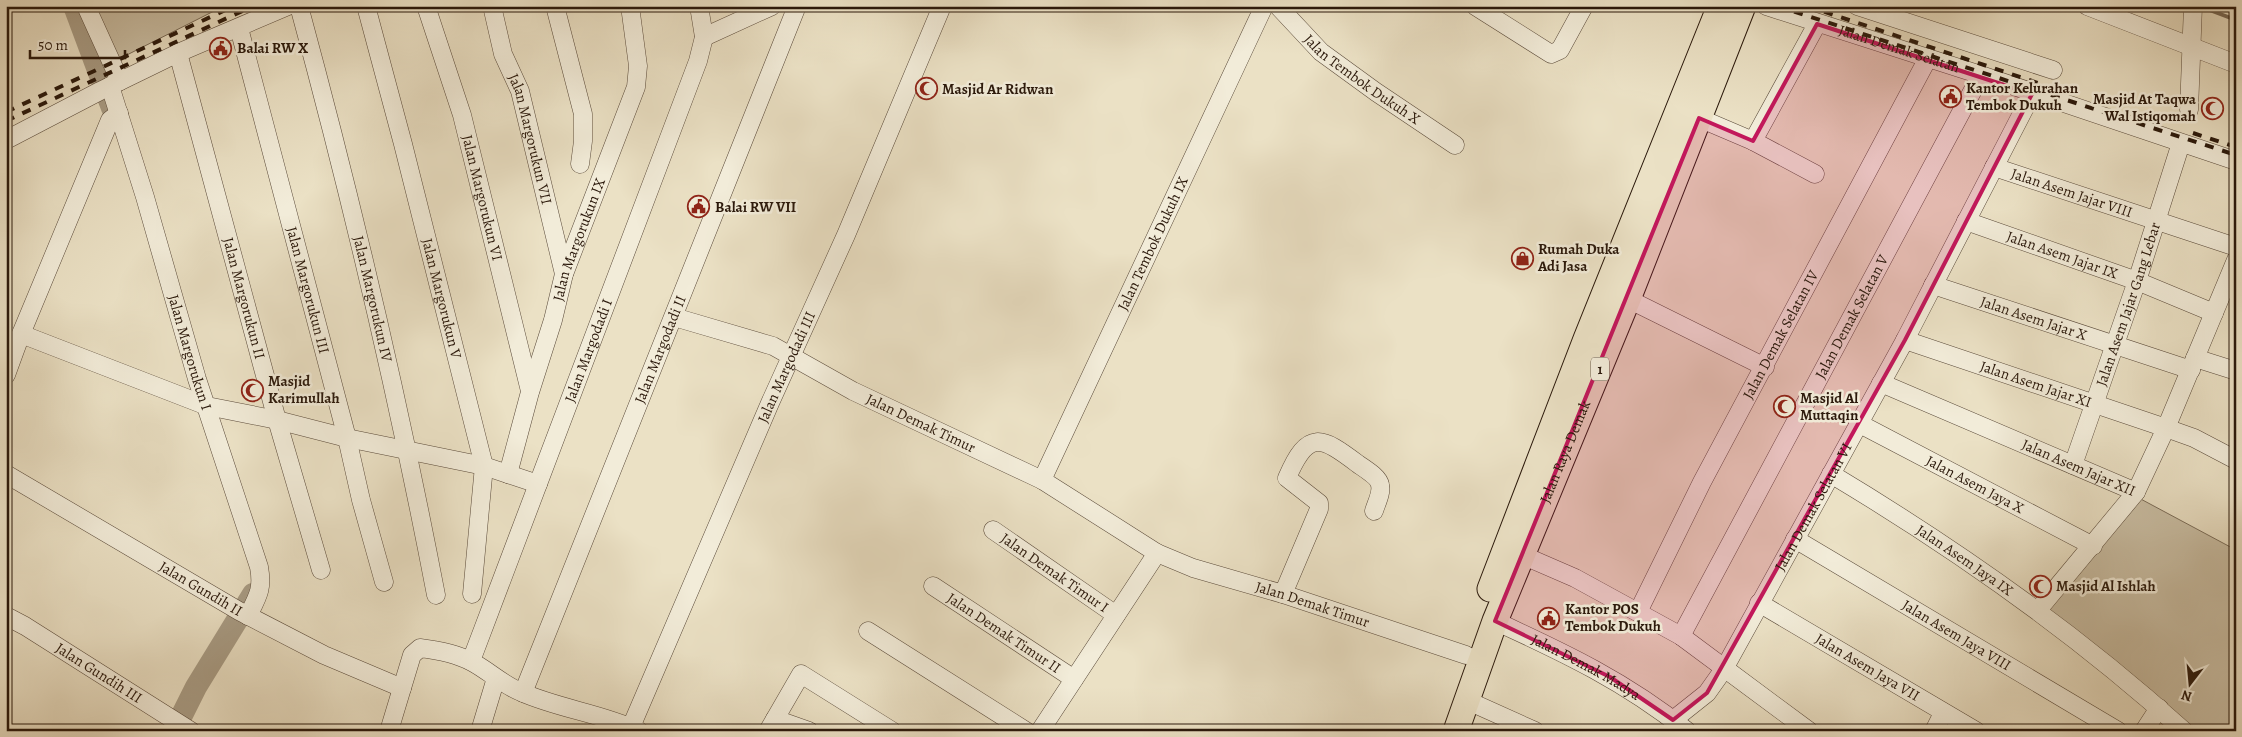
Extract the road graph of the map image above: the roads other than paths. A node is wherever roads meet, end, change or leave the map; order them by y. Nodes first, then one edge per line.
1 (86, 6) edge
2 (288, 6) edge
3 (299, 6) edge
4 (366, 6) edge
5 (426, 6) edge
6 (492, 6) edge
7 (555, 6) edge
8 (630, 6) edge
9 (699, 6) edge
10 (797, 6) edge
11 (942, 6) edge
12 (1264, 6) edge
13 (1278, 6) edge
14 (1475, 6) edge
15 (1584, 6) edge
16 (1720, 6) edge
17 (1743, 6) edge
18 (1766, 6) edge
19 (1856, 6) edge
20 (2087, 6) edge
21 (2193, 6) edge
22 (765, 8) edge
23 (1883, 10) edge
24 (1817, 24) junction
25 (239, 28) junction
26 (704, 37) junction
27 (2191, 46) junction
28 (178, 53) junction
29 (1928, 58) junction
30 (2236, 64) edge
31 (2053, 70) dead end
32 (1980, 75) junction
33 (110, 86) junction
34 (2032, 94) junction
35 (2189, 110) dead end
36 (116, 115) junction
37 (1699, 118) junction
38 (6, 140) edge
39 (1752, 141) junction
40 (2181, 143) junction
41 (1455, 145) dead end
42 (2236, 161) edge
43 (580, 164) dead end
44 (1994, 166) junction
45 (1814, 174) dead end
46 (2157, 220) junction
47 (1966, 221) junction
48 (2236, 247) edge
49 (2236, 260) edge
50 (564, 274) junction
51 (2138, 281) junction
52 (1934, 285) junction
53 (1628, 299) junction
54 (2214, 313) junction
55 (674, 317) junction
56 (22, 334) junction
57 (1905, 340) junction
58 (2114, 344) junction
59 (791, 356) junction
60 (2193, 364) junction
61 (1764, 367) junction
62 (2236, 371) edge
63 (6, 375) edge
64 (1582, 382) junction
65 (1880, 383) junction
66 (530, 392) junction
67 (2094, 404) junction
68 (204, 405) junction
69 (277, 420) junction
70 (1858, 423) junction
71 (2166, 428) junction
72 (347, 438) junction
73 (408, 449) junction
74 (2236, 460) edge
75 (2073, 465) junction
76 (484, 466) junction
77 (6, 474) edge
78 (508, 474) junction
79 (1831, 474) junction
80 (1042, 480) junction
81 (538, 484) junction
82 (2136, 492) junction
83 (1374, 511) dead end
84 (993, 530) dead end
85 (1795, 538) junction
86 (2093, 546) junction
87 (1157, 553) junction
88 (1522, 555) junction
89 (321, 570) dead end
90 (384, 582) dead end
91 (933, 586) dead end
92 (472, 594) dead end
93 (1283, 594) junction
94 (436, 596) dead end
95 (1759, 603) junction
96 (2038, 610) junction
97 (1638, 612) junction
98 (245, 614) junction
99 (1116, 615) junction
100 (6, 616) edge
101 (1495, 621) junction
102 (868, 631) dead end
103 (1681, 636) junction
104 (1466, 655) junction
105 (471, 661) junction
106 (1724, 669) junction
107 (496, 678) junction
108 (1074, 679) junction
109 (402, 688) junction
110 (523, 693) junction
111 (1466, 700) junction
112 (2159, 708) junction
113 (1943, 713) junction
114 (612, 725) edge
115 (772, 725) edge
116 (1680, 725) edge
117 (183, 726) edge
118 (635, 729) edge
119 (389, 731) edge
120 (480, 731) edge
121 (809, 731) edge
122 (892, 731) edge
123 (1026, 731) edge
124 (1040, 731) edge
125 (1440, 731) edge
126 (1456, 731) edge
127 (1535, 731) edge
128 (1809, 731) edge
129 (1934, 731) edge
130 (1976, 731) edge
131 (2118, 731) edge
132 (2144, 731) edge
133 (2184, 731) edge

1 - 33 street, Jalan Margorukun I
2 - 25 street
3 - 73 street, Jalan Margorukun IV
4 - 76 street, Jalan Margorukun V
5 - 66 street, Jalan Margorukun VI
6 - 50 street, Jalan Margorukun VII
7 - 43 street
8 - 50 street, Jalan Margorukun IX
9 - 26 street
10 - 55 street, Jalan Margodadi II
11 - 59 street, Jalan Margodadi III
12 - 80 street, Jalan Tembok Dukuh IX
13 - 41 street, Jalan Tembok Dukuh X
14 - 15 street
16 - 64 highway, Jalan Raya Demak / 1
17 - 37 highway, Jalan Raya Demak / 1
18 - 24 street, Jalan Demak Selatan
19 - 23 street
20 - 27 street
21 - 27 street
22 - 26 street
23 - 31 street
24 - 29 street, Jalan Demak Selatan
24 - 39 street
25 - 28 street
25 - 72 street, Jalan Margorukun III
26 - 81 street, Jalan Margodadi I
27 - 30 street
27 - 35 street
28 - 33 street
28 - 69 street, Jalan Margorukun II
29 - 32 street, Jalan Demak Selatan
29 - 61 street, Jalan Demak Selatan IV
32 - 34 street, Jalan Demak Selatan
32 - 103 street, Jalan Demak Selatan V
33 - 36 street, Jalan Margorukun I
33 - 38 street
34 - 40 street, Jalan Demak Selatan
34 - 44 street, Jalan Demak Selatan VI
36 - 56 street
36 - 68 street, Jalan Margorukun I
37 - 39 street
37 - 53 highway, Jalan Raya Demak / 1
39 - 45 street
40 - 42 street, Jalan Demak Selatan
40 - 46 street, Jalan Asem Jajar Gang Lebar
44 - 46 street, Jalan Asem Jajar VIII
44 - 47 street, Jalan Demak Selatan VI
46 - 48 street, Jalan Asem Jajar VIII
46 - 51 street, Jalan Asem Jajar Gang Lebar
47 - 51 street, Jalan Asem Jajar IX
47 - 52 street, Jalan Demak Selatan VI
49 - 54 street
50 - 66 street, Jalan Margorukun IX
51 - 54 street, Jalan Asem Jajar IX
51 - 58 street, Jalan Asem Jajar Gang Lebar
52 - 57 street, Jalan Demak Selatan VI
52 - 58 street, Jalan Asem Jajar X
53 - 61 street
53 - 64 highway, Jalan Raya Demak / 1
54 - 60 street
55 - 59 street, Jalan Demak Timur
55 - 110 street, Jalan Margodadi II
56 - 63 street
56 - 68 street
57 - 65 street, Jalan Demak Selatan VI
57 - 67 street, Jalan Asem Jajar XI
58 - 60 street, Jalan Asem Jajar X
58 - 67 street, Jalan Asem Jajar Gang Lebar
59 - 80 street, Jalan Demak Timur
59 - 118 street, Jalan Margodadi III
60 - 62 street, Jalan Asem Jajar X
60 - 71 street
61 - 97 street, Jalan Demak Selatan IV
64 - 88 highway, Jalan Raya Demak / 1
64 - 104 highway, Jalan Raya Demak / 1
65 - 70 street, Jalan Demak Selatan VI
65 - 75 street, Jalan Asem Jajar XII
66 - 78 street, Jalan Margorukun IX
67 - 71 street, Jalan Asem Jajar XI
67 - 75 street, Jalan Asem Jajar Gang Lebar
68 - 69 street
68 - 98 street, Jalan Margorukun I
69 - 72 street
69 - 89 street, Jalan Margorukun II
70 - 79 street, Jalan Demak Selatan VI
70 - 86 street, Jalan Asem Jaya X
71 - 74 street, Jalan Asem Jajar XI
71 - 82 street
72 - 73 street
72 - 90 street, Jalan Margorukun III
73 - 76 street
73 - 94 street, Jalan Margorukun IV
75 - 82 street, Jalan Asem Jajar XII
76 - 78 street
76 - 92 street, Jalan Margorukun V
77 - 98 street, Jalan Gundih II
78 - 81 street
79 - 85 street, Jalan Demak Selatan VI
79 - 96 street, Jalan Asem Jaya IX
80 - 87 street, Jalan Demak Timur
81 - 105 street, Jalan Margodadi I
82 - 86 street, Jalan Asem Jajar XII
83 - 93 street
84 - 99 street, Jalan Demak Timur I
85 - 95 street, Jalan Demak Selatan VI
85 - 131 street, Jalan Asem Jaya VIII
86 - 96 street, Jalan Asem Jajar XII
87 - 93 street, Jalan Demak Timur
87 - 99 street
88 - 97 street
88 - 101 highway, Jalan Raya Demak / 1
91 - 108 street, Jalan Demak Timur II
93 - 104 street, Jalan Demak Timur
95 - 106 street, Jalan Demak Selatan VI
95 - 113 street, Jalan Asem Jaya VII
96 - 112 street, Jalan Asem Jaya IX
97 - 103 street
98 - 109 street, Jalan Gundih II
99 - 108 street
100 - 117 street, Jalan Gundih III
101 - 111 highway, Jalan Raya Demak / 1
101 - 116 street, Jalan Demak Madya
102 - 123 street
103 - 106 street
104 - 125 highway, Jalan Raya Demak / 1
105 - 107 street
105 - 109 street
106 - 116 street, Jalan Demak Selatan VI
106 - 128 street
107 - 110 street
107 - 120 street
108 - 124 street
109 - 119 street
110 - 114 street
111 - 126 highway, Jalan Raya Demak / 1
111 - 127 street
112 - 132 street
112 - 133 street, Jalan Asem Jaya IX
113 - 129 street
113 - 130 street, Jalan Asem Jaya VII
114 - 118 street
115 - 121 street
115 - 122 street

